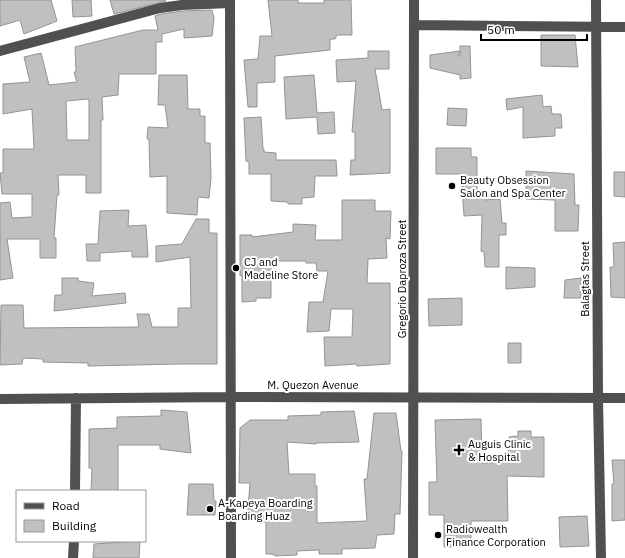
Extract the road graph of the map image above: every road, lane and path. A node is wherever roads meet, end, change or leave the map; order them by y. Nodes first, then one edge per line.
1 (414, 0) edge
2 (596, 0) edge
3 (230, 2) edge
4 (414, 25) junction
5 (596, 27) junction
6 (625, 27) edge
7 (0, 51) edge
8 (231, 397) junction
9 (76, 398) junction
10 (413, 398) junction
11 (598, 398) junction
12 (625, 398) edge
13 (0, 399) edge
14 (75, 490) edge
15 (74, 542) edge
16 (73, 558) edge
17 (231, 558) edge
18 (413, 558) edge
19 (601, 558) edge

1 - 4 street, Gregorio Daproza Street
2 - 5 street, Balagtas Street
3 - 7 street
3 - 8 street
4 - 5 street
4 - 10 street, Gregorio Daproza Street
5 - 6 street
5 - 11 street, Balagtas Street
8 - 9 street, M. Quezon Avenue
8 - 10 street, M. Quezon Avenue
8 - 17 street
9 - 13 street, M. Quezon Avenue
9 - 14 street
10 - 11 street, M. Quezon Avenue
10 - 18 street, Gregorio Daproza Street
11 - 12 street, M. Quezon Avenue
11 - 19 street, Balagtas Street
15 - 16 street

